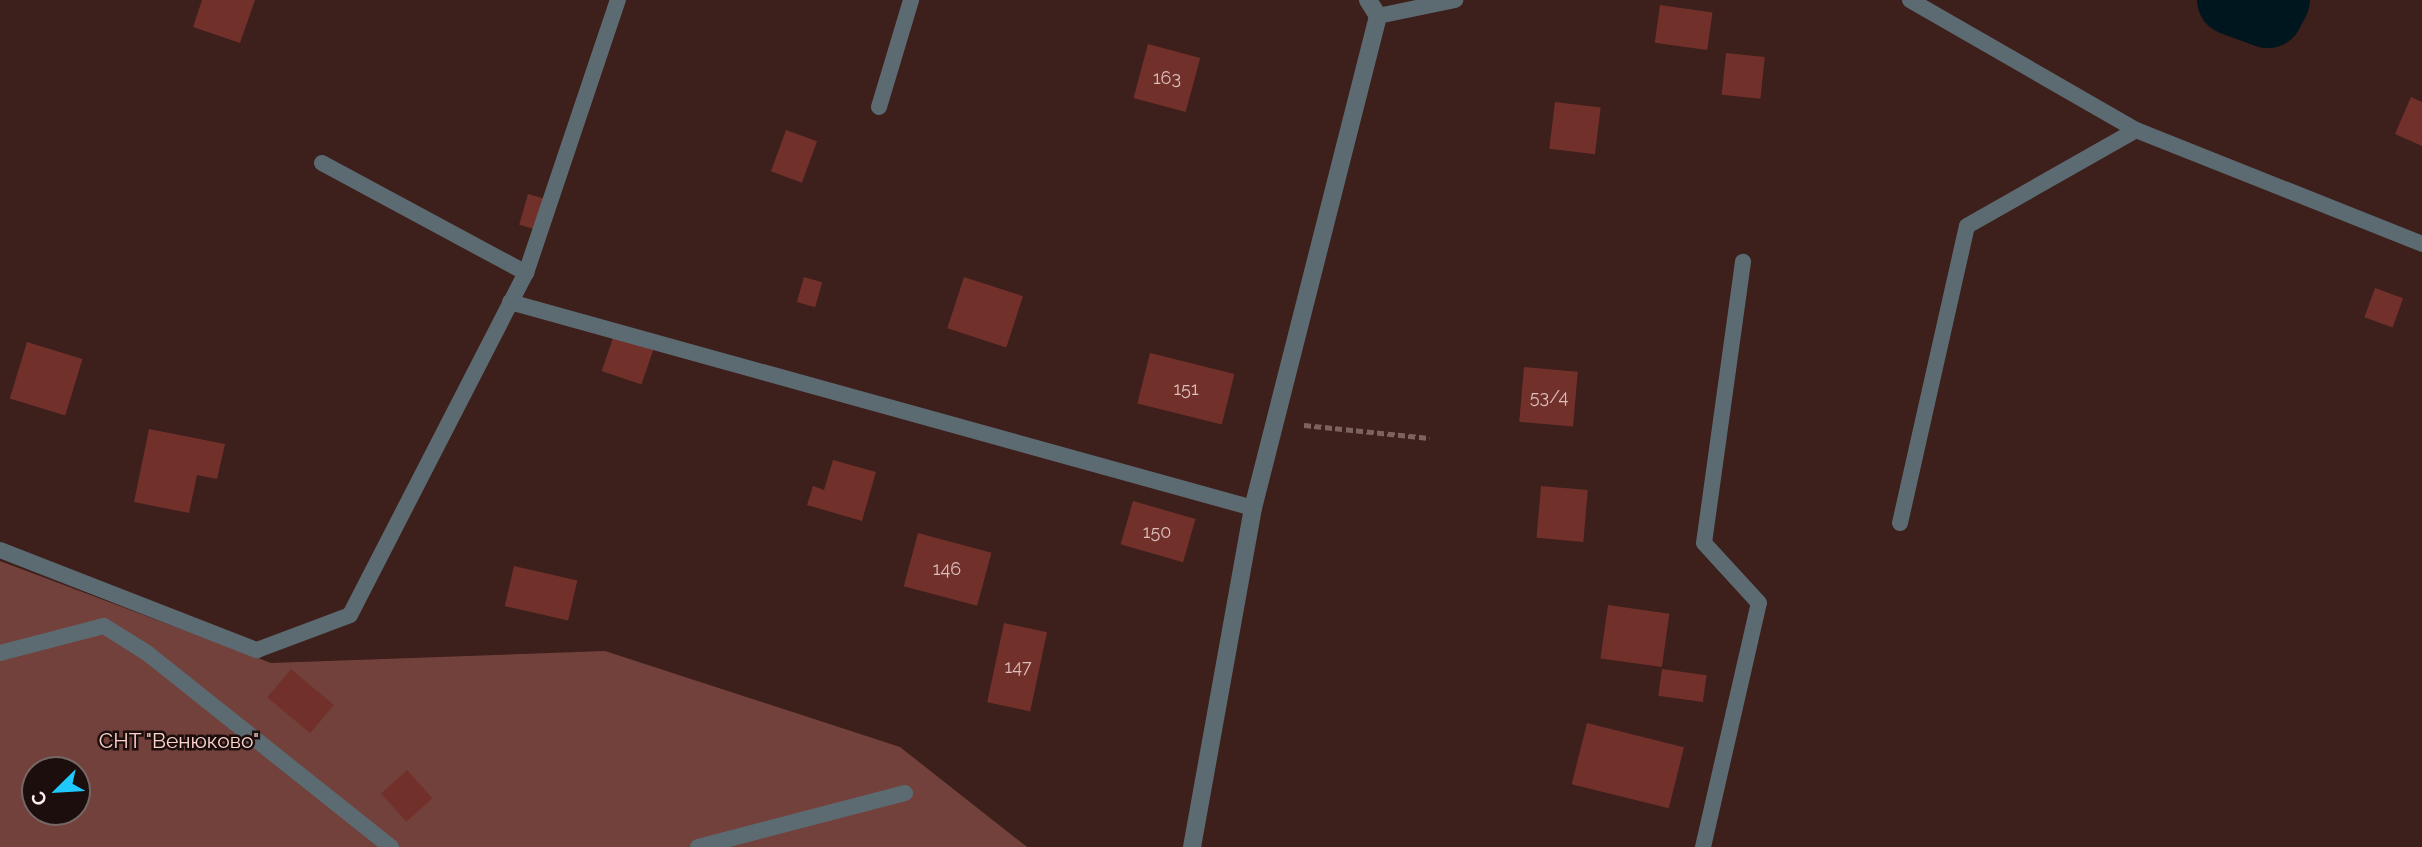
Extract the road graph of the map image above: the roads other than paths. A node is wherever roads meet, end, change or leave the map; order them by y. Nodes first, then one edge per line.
1 (618, 0) edge
2 (911, 0) edge
3 (1368, 0) edge
4 (1455, 0) edge
5 (1910, 0) edge
6 (1378, 16) junction
7 (879, 107) dead end
8 (2136, 130) junction
9 (322, 163) dead end
10 (2422, 244) edge
11 (1743, 262) dead end
12 (526, 273) junction
13 (510, 302) junction
14 (1253, 508) junction
15 (1900, 523) dead end
16 (0, 550) edge
17 (0, 653) edge
18 (905, 793) dead end
19 (391, 847) edge
20 (698, 847) edge
21 (1192, 847) edge
22 (1703, 847) edge

1 - 12 lane
2 - 7 lane
3 - 6 street
4 - 6 lane
5 - 8 lane
6 - 14 street
8 - 10 lane
8 - 15 lane
9 - 12 lane
11 - 22 lane
12 - 13 lane
13 - 14 lane
13 - 16 lane
14 - 21 street
17 - 19 lane
18 - 20 lane

